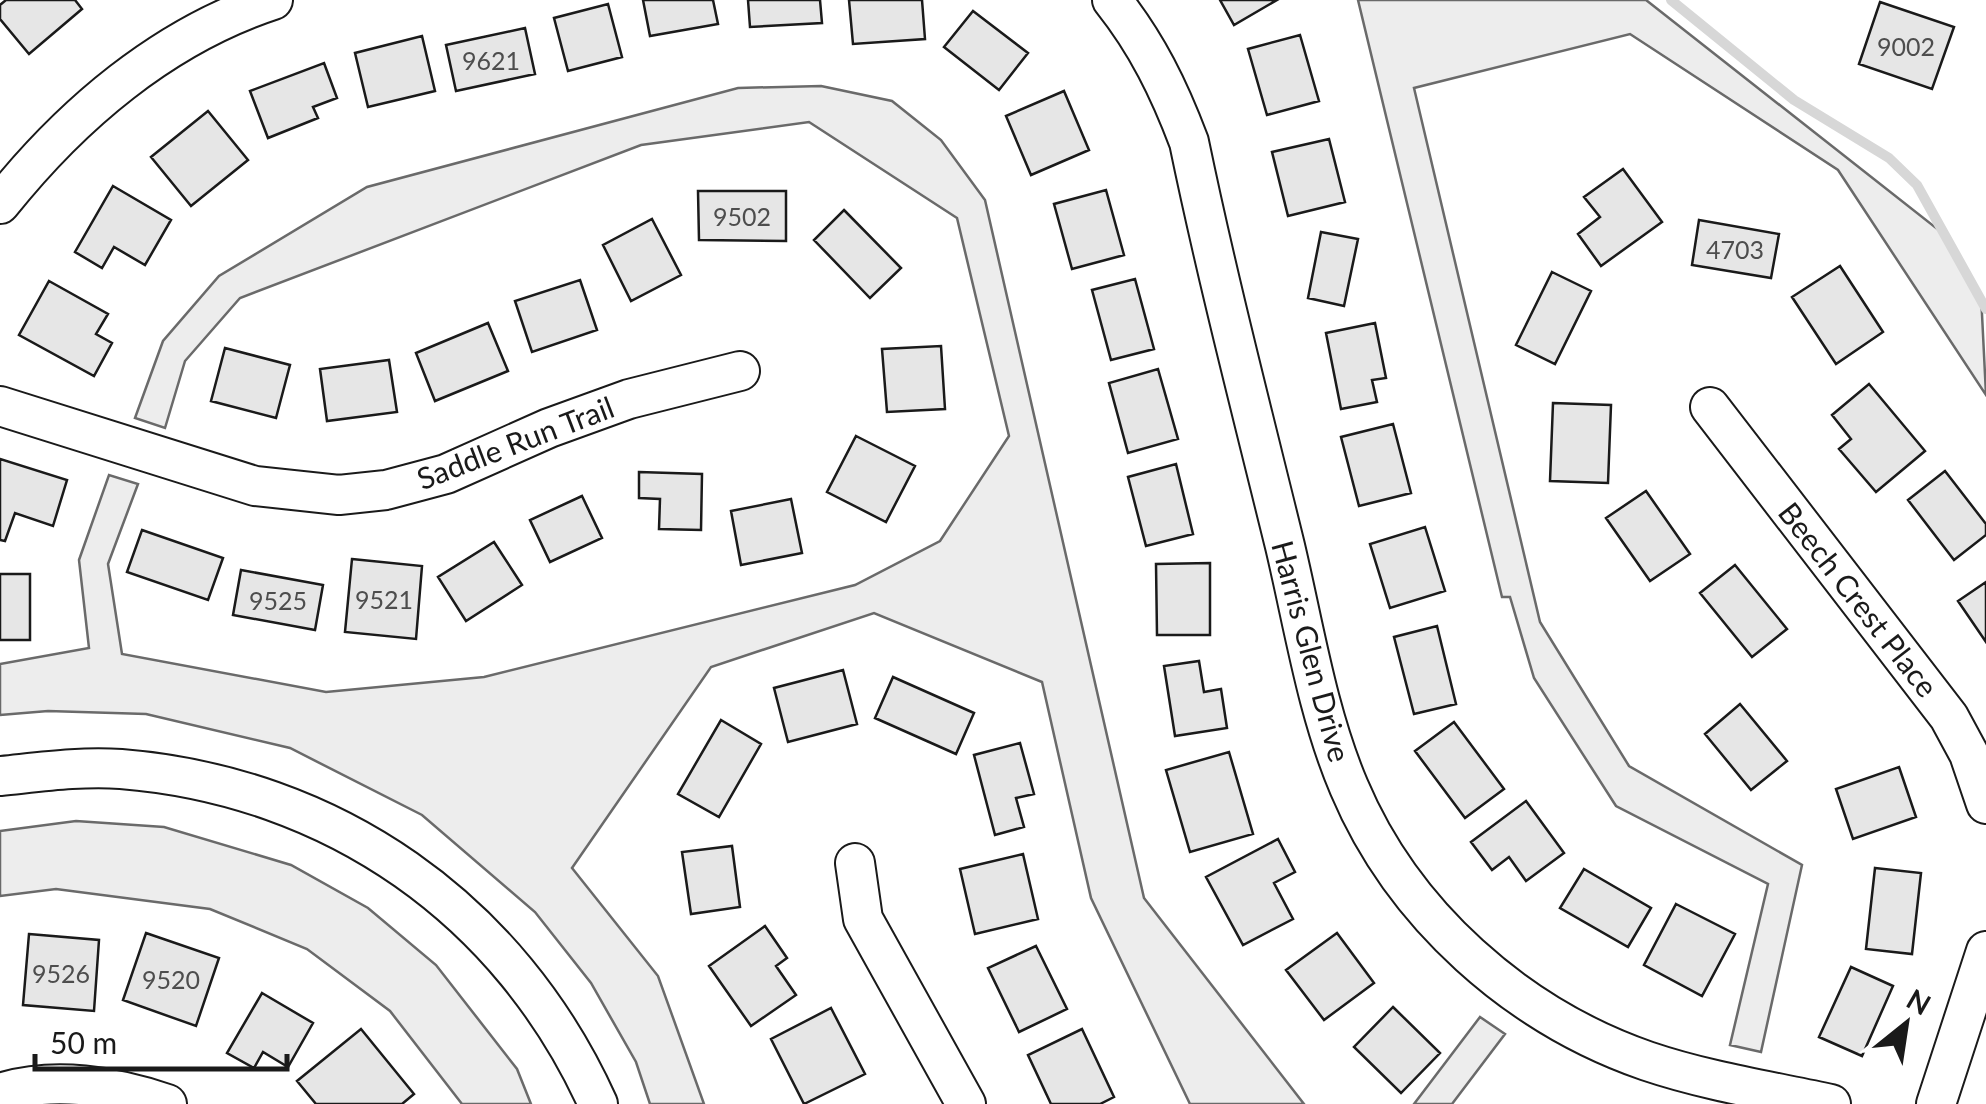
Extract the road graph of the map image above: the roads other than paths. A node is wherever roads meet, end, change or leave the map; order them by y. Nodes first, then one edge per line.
1 (273, 0) edge
2 (1112, 0) edge
3 (0, 204) edge
4 (740, 371) dead end
5 (0, 406) edge
6 (1710, 407) dead end
7 (0, 776) edge
8 (1986, 804) edge
9 (855, 864) dead end
10 (1986, 951) edge
11 (1685, 1089) edge
12 (0, 1094) edge
13 (167, 1104) edge
14 (598, 1104) edge
15 (966, 1104) edge
16 (1831, 1104) edge
17 (1936, 1104) edge

1 - 3 street
2 - 11 street, Harris Glen Drive
4 - 5 street, Saddle Run Trail
6 - 8 street, Beech Crest Place
7 - 14 street
9 - 15 street
10 - 17 street
11 - 16 street, Harris Glen Drive
12 - 13 street

